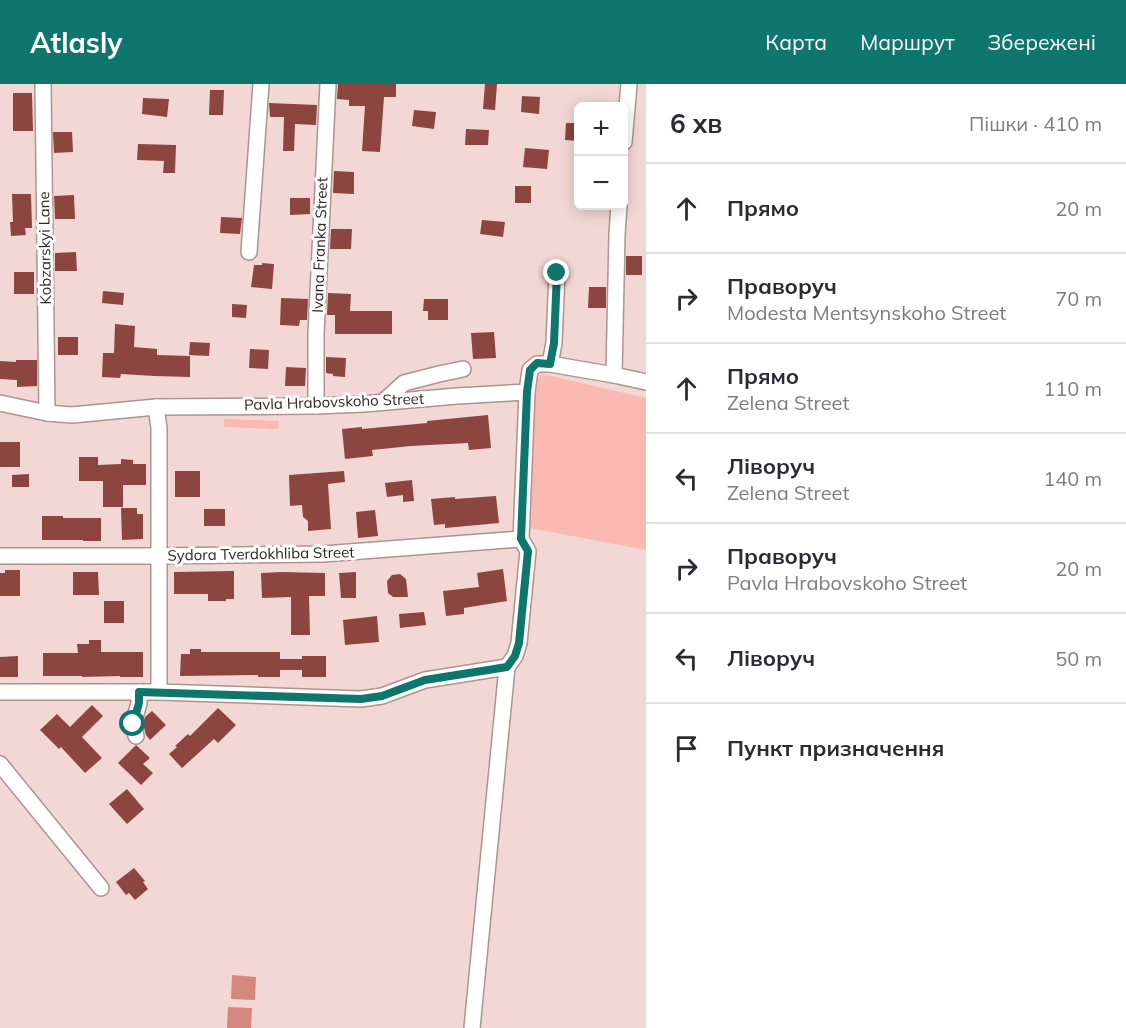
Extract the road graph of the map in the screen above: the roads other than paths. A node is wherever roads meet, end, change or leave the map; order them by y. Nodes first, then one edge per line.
1 (43, 84) edge
2 (261, 84) edge
3 (328, 84) edge
4 (629, 84) edge
5 (627, 102) edge
6 (618, 210) edge
7 (249, 252) dead end
8 (557, 273) dead end
9 (550, 364) junction
10 (463, 369) dead end
11 (614, 375) junction
12 (646, 382) edge
13 (527, 392) junction
14 (383, 402) junction
15 (0, 403) edge
16 (156, 406) junction
17 (316, 406) junction
18 (47, 412) junction
19 (521, 539) junction
20 (0, 556) edge
21 (158, 556) junction
22 (507, 667) junction
23 (0, 692) edge
24 (139, 692) junction
25 (159, 692) junction
26 (136, 736) dead end
27 (0, 764) edge
28 (101, 888) dead end
29 (472, 1028) edge

1 - 18 street, Kobzarskyi Lane
2 - 7 street
3 - 17 street, Ivana Franka Street
4 - 5 street
6 - 11 street
8 - 9 street
9 - 11 street
9 - 13 street
10 - 14 street
11 - 12 street
13 - 14 street, Pavla Hrabovskoho Street
13 - 19 street
14 - 17 street, Pavla Hrabovskoho Street
15 - 18 street, Pavla Hrabovskoho Street
16 - 17 street, Pavla Hrabovskoho Street
16 - 18 street, Pavla Hrabovskoho Street
16 - 21 street
19 - 21 street, Sydora Tverdokhliba Street
19 - 22 street
20 - 21 street, Sydora Tverdokhliba Street
21 - 25 street
22 - 25 street
22 - 29 street
23 - 24 street
24 - 25 street
24 - 26 street
27 - 28 street

